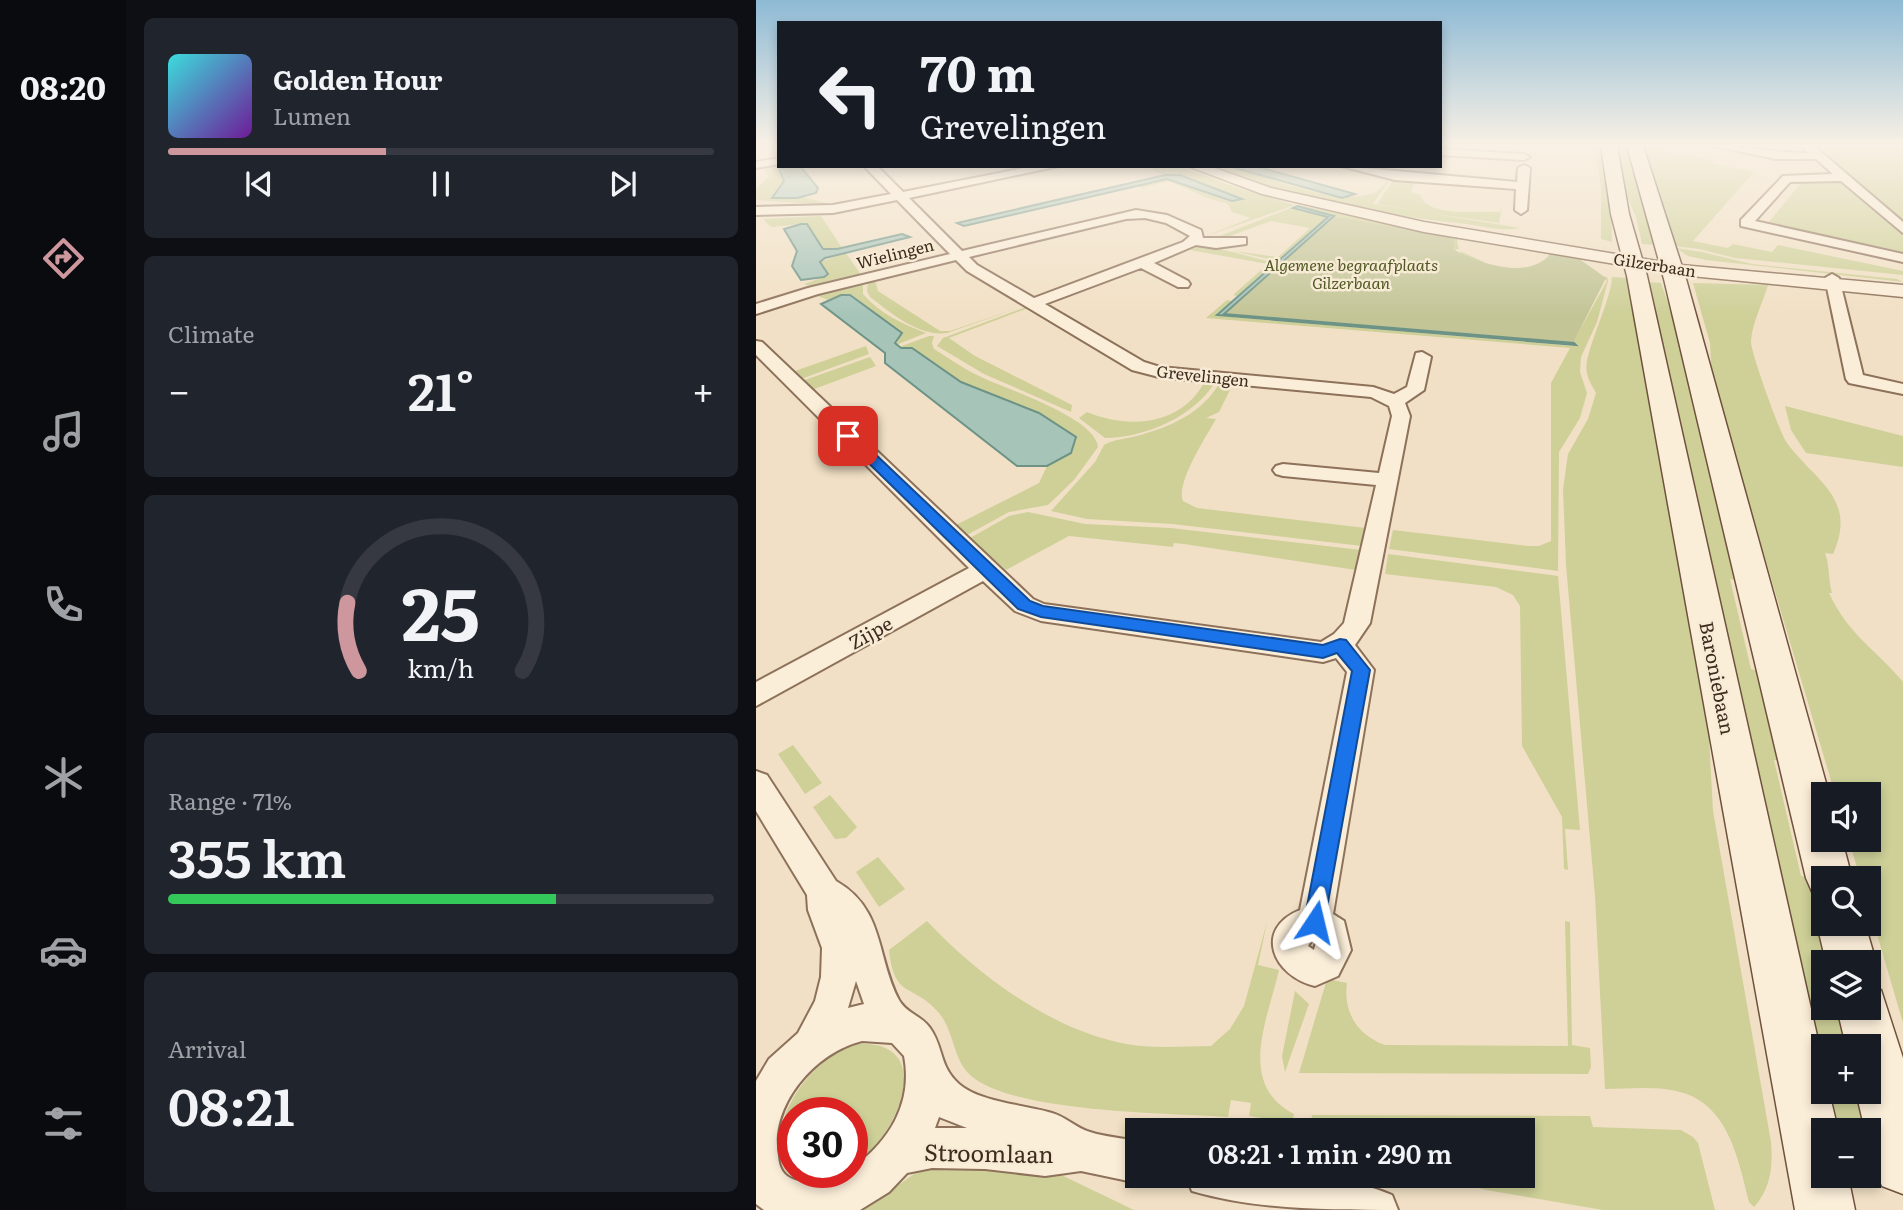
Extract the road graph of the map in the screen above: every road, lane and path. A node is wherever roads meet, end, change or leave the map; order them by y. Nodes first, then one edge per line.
1 (871, 202) edge
2 (878, 202) edge
3 (907, 202) edge
4 (1319, 202) edge
5 (1522, 202) edge
6 (1618, 202) edge
7 (1643, 202) edge
8 (1764, 202) edge
9 (1870, 202) edge
10 (1521, 210) dead end
11 (756, 211) edge
12 (756, 217) edge
13 (1903, 229) edge
14 (1195, 241) junction
15 (1241, 241) dead end
16 (957, 256) junction
17 (1903, 258) edge
18 (1652, 261) junction
19 (1143, 263) junction
20 (1833, 281) junction
21 (1183, 285) dead end
22 (1903, 285) edge
23 (1903, 291) edge
24 (1034, 303) junction
25 (756, 309) edge
26 (756, 346) edge
27 (1422, 358) dead end
28 (1903, 389) edge
29 (1394, 401) junction
30 (1283, 470) dead end
31 (1387, 480) junction
32 (985, 570) junction
33 (1340, 645) junction
34 (756, 695) edge
35 (756, 784) edge
36 (1826, 866) edge
37 (824, 892) junction
38 (1315, 922) dead end
39 (1866, 1020) edge
40 (891, 1024) junction
41 (812, 1044) junction
42 (928, 1079) junction
43 (758, 1146) edge
44 (1081, 1151) junction
45 (897, 1155) junction
46 (1125, 1159) edge
47 (1903, 1165) edge
48 (1267, 1188) edge
49 (1377, 1210) edge
50 (1825, 1210) edge

1 - 11 street
2 - 12 street
3 - 16 street, Grevelingen
4 - 18 street, Gilzerbaan
5 - 10 street
6 - 18 main road, Baroniebaan
7 - 18 main road, Baroniebaan
8 - 17 street
9 - 13 street
14 - 15 street
14 - 16 street, Wielingen
14 - 19 street
16 - 24 street, Grevelingen
16 - 25 street, Wielingen
18 - 20 street, Gilzerbaan
18 - 36 main road, Baroniebaan
18 - 50 main road, Baroniebaan
19 - 21 street
19 - 24 street
20 - 22 street, Gilzerbaan
20 - 23 street, Gilzerbaan
20 - 28 street
24 - 29 street, Grevelingen
26 - 32 street
27 - 29 street
29 - 31 street
30 - 31 street
31 - 33 street
32 - 33 street
32 - 34 street, Zijpe
33 - 38 street
35 - 37 street
37 - 40 street
37 - 41 street
39 - 47 main road
40 - 41 street
40 - 42 street
41 - 43 street
42 - 44 street, Stroomlaan
42 - 45 street
43 - 45 street
44 - 45 street, Stroomlaan
44 - 46 street, Stroomlaan
48 - 49 street

